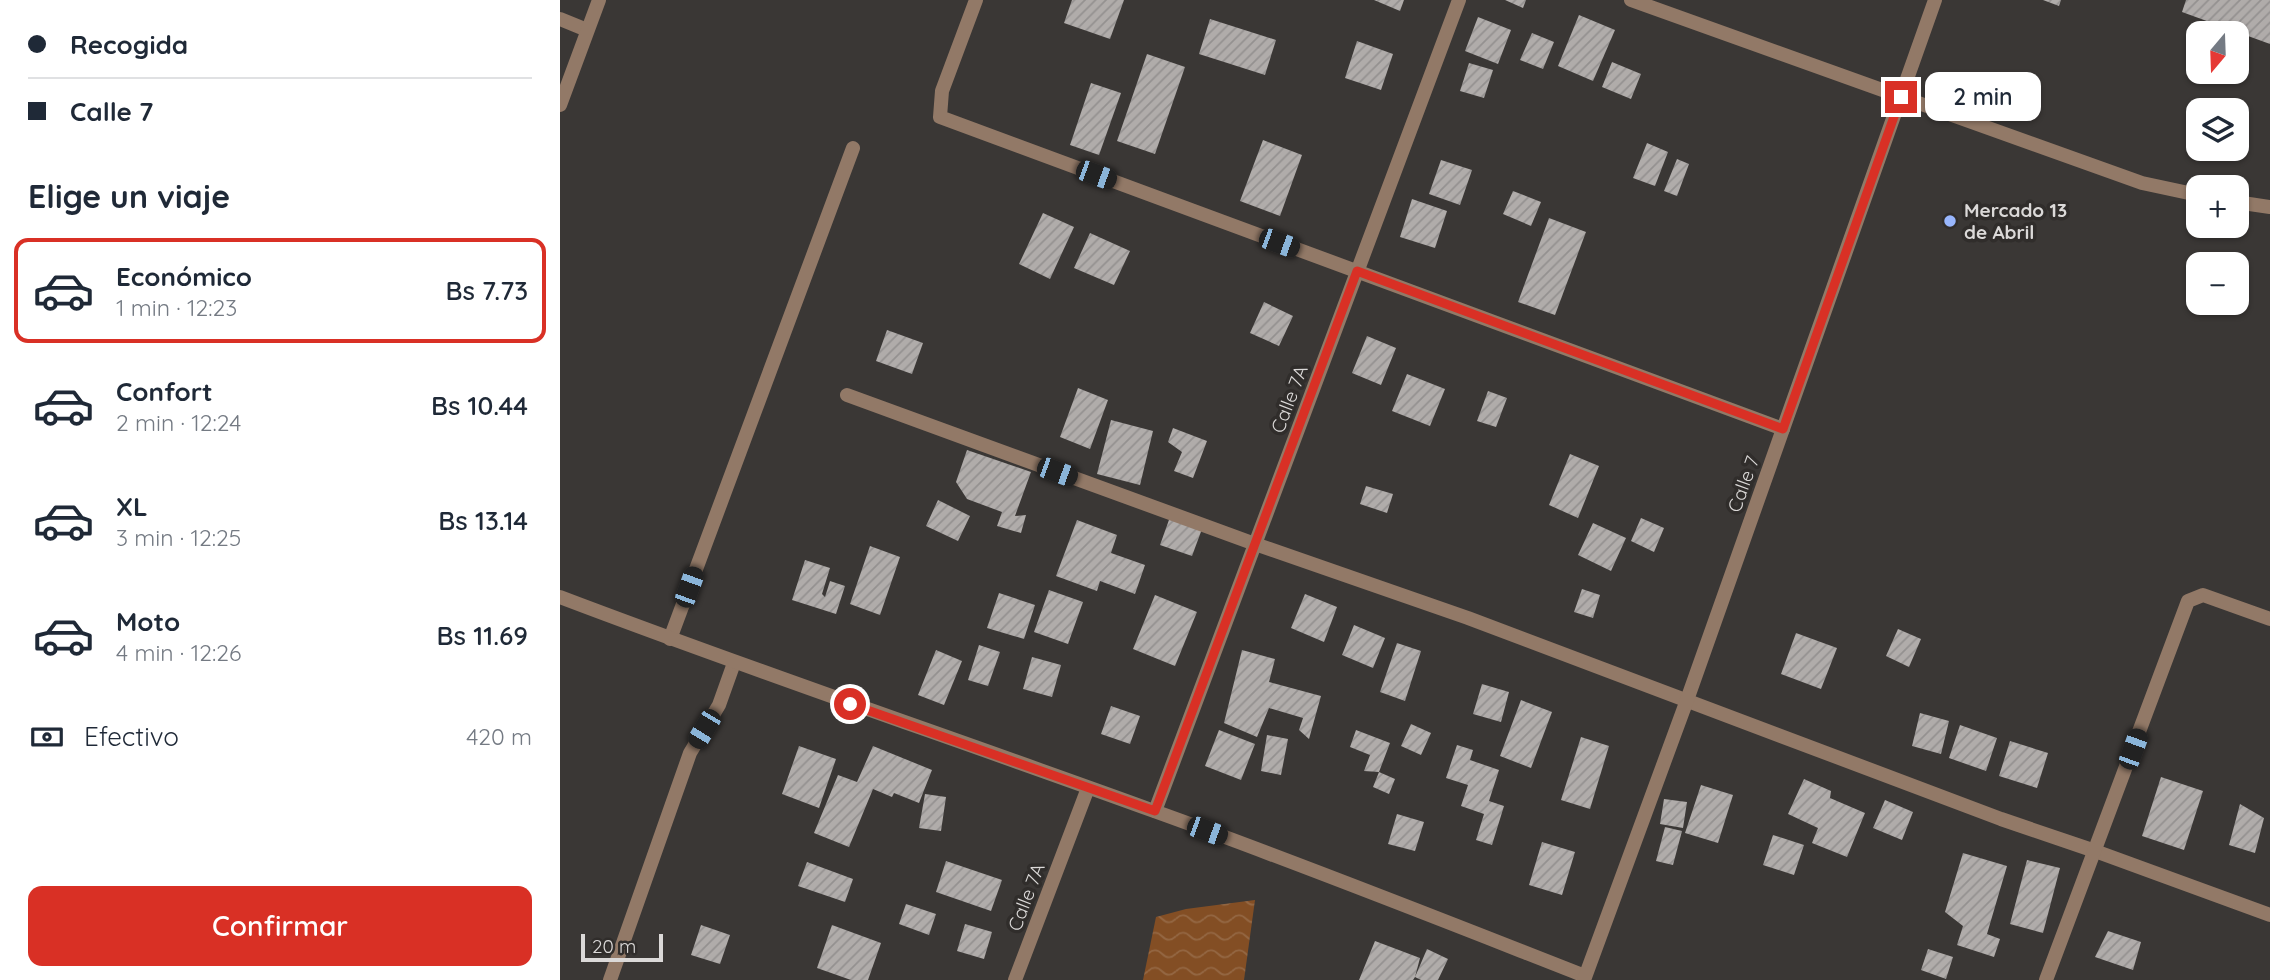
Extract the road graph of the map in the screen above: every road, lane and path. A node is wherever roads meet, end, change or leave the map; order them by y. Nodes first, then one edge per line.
1 (598, 0) edge
2 (975, 0) edge
3 (1459, 0) edge
4 (1631, 0) edge
5 (1935, 0) edge
6 (560, 19) edge
7 (587, 30) junction
8 (1901, 97) junction
9 (560, 105) edge
10 (853, 148) dead end
11 (2186, 192) edge
12 (2249, 204) edge
13 (2270, 207) edge
14 (1357, 271) junction
15 (847, 396) dead end
16 (1783, 429) junction
17 (1255, 544) junction
18 (560, 597) edge
19 (2270, 619) edge
20 (670, 639) junction
21 (734, 663) junction
22 (1687, 700) junction
23 (1088, 788) junction
24 (1155, 811) junction
25 (2095, 851) junction
26 (2270, 915) edge
27 (1589, 979) edge
28 (610, 980) edge
29 (1016, 980) edge
30 (2046, 980) edge

1 - 7 street
2 - 14 street
3 - 14 street, Calle 7A
4 - 8 street
5 - 8 street, Calle 7
6 - 7 street
7 - 9 street
8 - 11 street
8 - 16 street, Calle 7
10 - 20 street
12 - 13 street
14 - 16 street
14 - 17 street, Calle 7A
15 - 17 street
16 - 22 street, Calle 7
17 - 22 street
17 - 24 street, Calle 7A
18 - 20 street
19 - 25 street
20 - 21 street
21 - 23 street
21 - 28 street
22 - 25 street
22 - 27 street, Calle 7
23 - 24 street
23 - 29 street, Calle 7A
24 - 27 street
25 - 26 street
25 - 30 street

